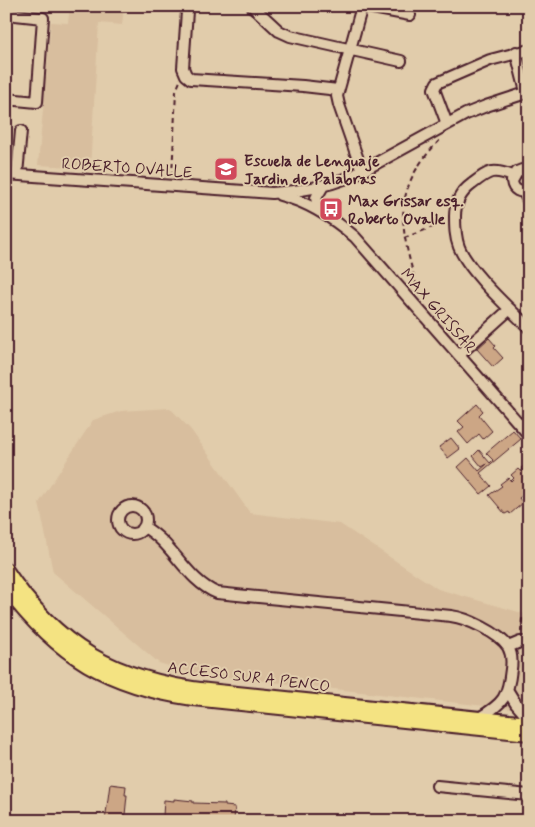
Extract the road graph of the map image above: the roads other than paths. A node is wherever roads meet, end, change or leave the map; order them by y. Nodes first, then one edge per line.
1 (189, 6) edge
2 (252, 6) edge
3 (362, 6) edge
4 (6, 14) edge
5 (410, 15) dead end
6 (350, 50) junction
7 (529, 50) edge
8 (516, 52) junction
9 (400, 61) dead end
10 (338, 90) junction
11 (528, 92) edge
12 (6, 99) edge
13 (447, 124) junction
14 (21, 131) dead end
15 (362, 171) junction
16 (529, 172) edge
17 (6, 174) edge
18 (17, 174) junction
19 (513, 176) junction
20 (323, 186) junction
21 (526, 191) edge
22 (272, 193) junction
23 (529, 203) edge
24 (320, 211) junction
25 (510, 309) junction
26 (529, 328) edge
27 (459, 355) junction
28 (529, 435) edge
29 (144, 527) dead end
30 (6, 569) edge
31 (6, 589) edge
32 (524, 642) edge
33 (508, 647) junction
34 (508, 691) junction
35 (480, 718) junction
36 (529, 719) edge
37 (529, 723) edge
38 (529, 734) edge
39 (437, 786) dead end
40 (529, 795) edge

1 - 10 street
2 - 6 street
3 - 5 street
3 - 6 street
4 - 12 street
6 - 9 street
6 - 10 street
7 - 8 street
8 - 11 street
8 - 13 street
10 - 15 street
11 - 13 street, ROBERTO OVALLE
13 - 15 street, ROBERTO OVALLE
14 - 18 street
15 - 20 street, ROBERTO OVALLE
16 - 19 street
17 - 18 street, ROBERTO OVALLE
18 - 22 street, ROBERTO OVALLE
19 - 21 street
19 - 25 street
20 - 22 street, ROBERTO OVALLE
20 - 24 street
21 - 23 street
22 - 24 street, MAX GRISSAR
24 - 27 street, MAX GRISSAR
25 - 26 street
25 - 27 street
27 - 28 street, MAX GRISSAR
29 - 33 street
30 - 35 main road, ACCESO SUR A PENCO
31 - 38 main road, ACCESO SUR A PENCO
32 - 33 street
33 - 34 street
34 - 35 street
34 - 36 street
35 - 37 main road, ACCESO SUR A PENCO
39 - 40 street

